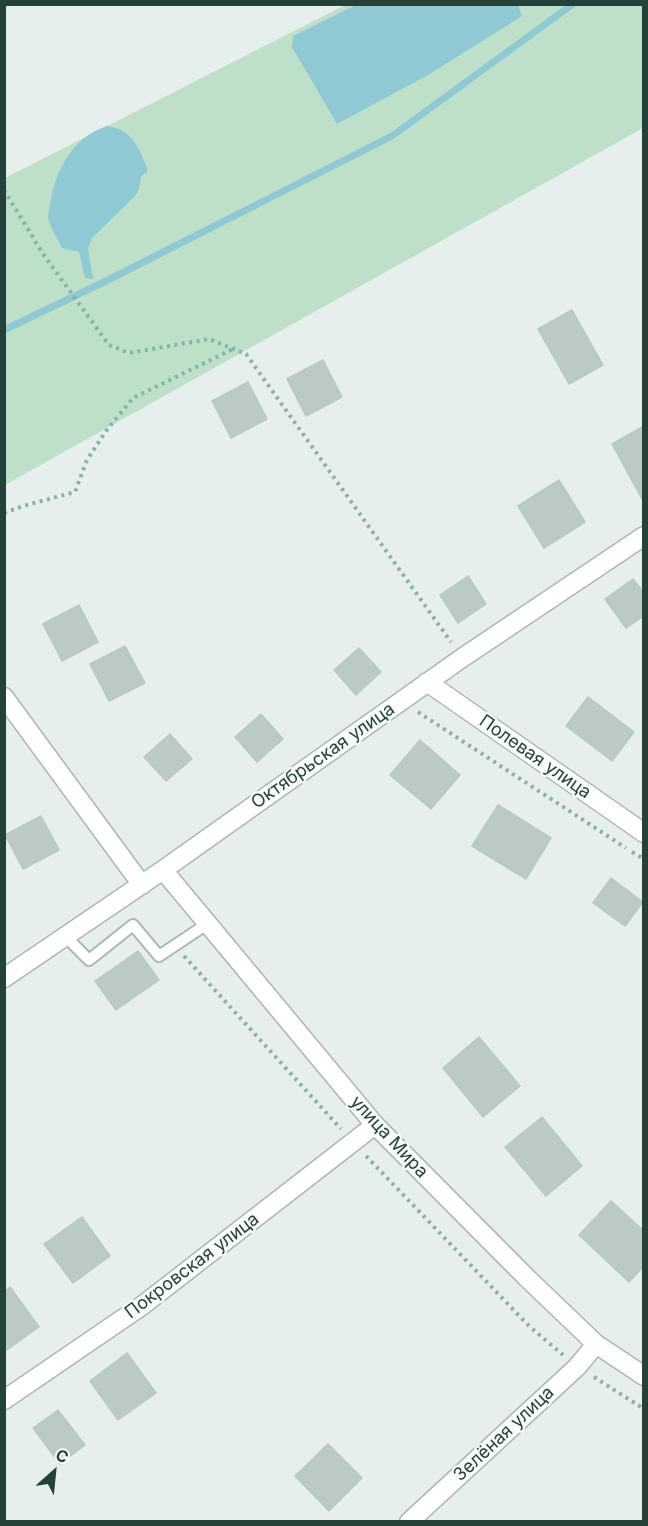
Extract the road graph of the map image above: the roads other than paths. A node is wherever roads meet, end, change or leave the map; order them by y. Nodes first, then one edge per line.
1 (644, 536) edge
2 (427, 682) junction
3 (4, 697) edge
4 (644, 833) edge
5 (163, 870) junction
6 (142, 885) junction
7 (207, 924) junction
8 (66, 937) junction
9 (4, 978) edge
10 (375, 1125) junction
11 (596, 1344) junction
12 (644, 1376) edge
13 (4, 1400) edge
14 (410, 1521) edge

1 - 2 street, Октябрьская улица
2 - 4 street, Полевая улица
2 - 5 street, Октябрьская улица
3 - 6 street
5 - 6 street, Октябрьская улица
5 - 7 street, улица Мира
6 - 8 street, Октябрьская улица
7 - 8 lane
7 - 10 street, улица Мира
8 - 9 street, Октябрьская улица
10 - 11 street, улица Мира
10 - 13 street, Покровская улица
11 - 12 street, улица Мира
11 - 14 street, Зелёная улица

